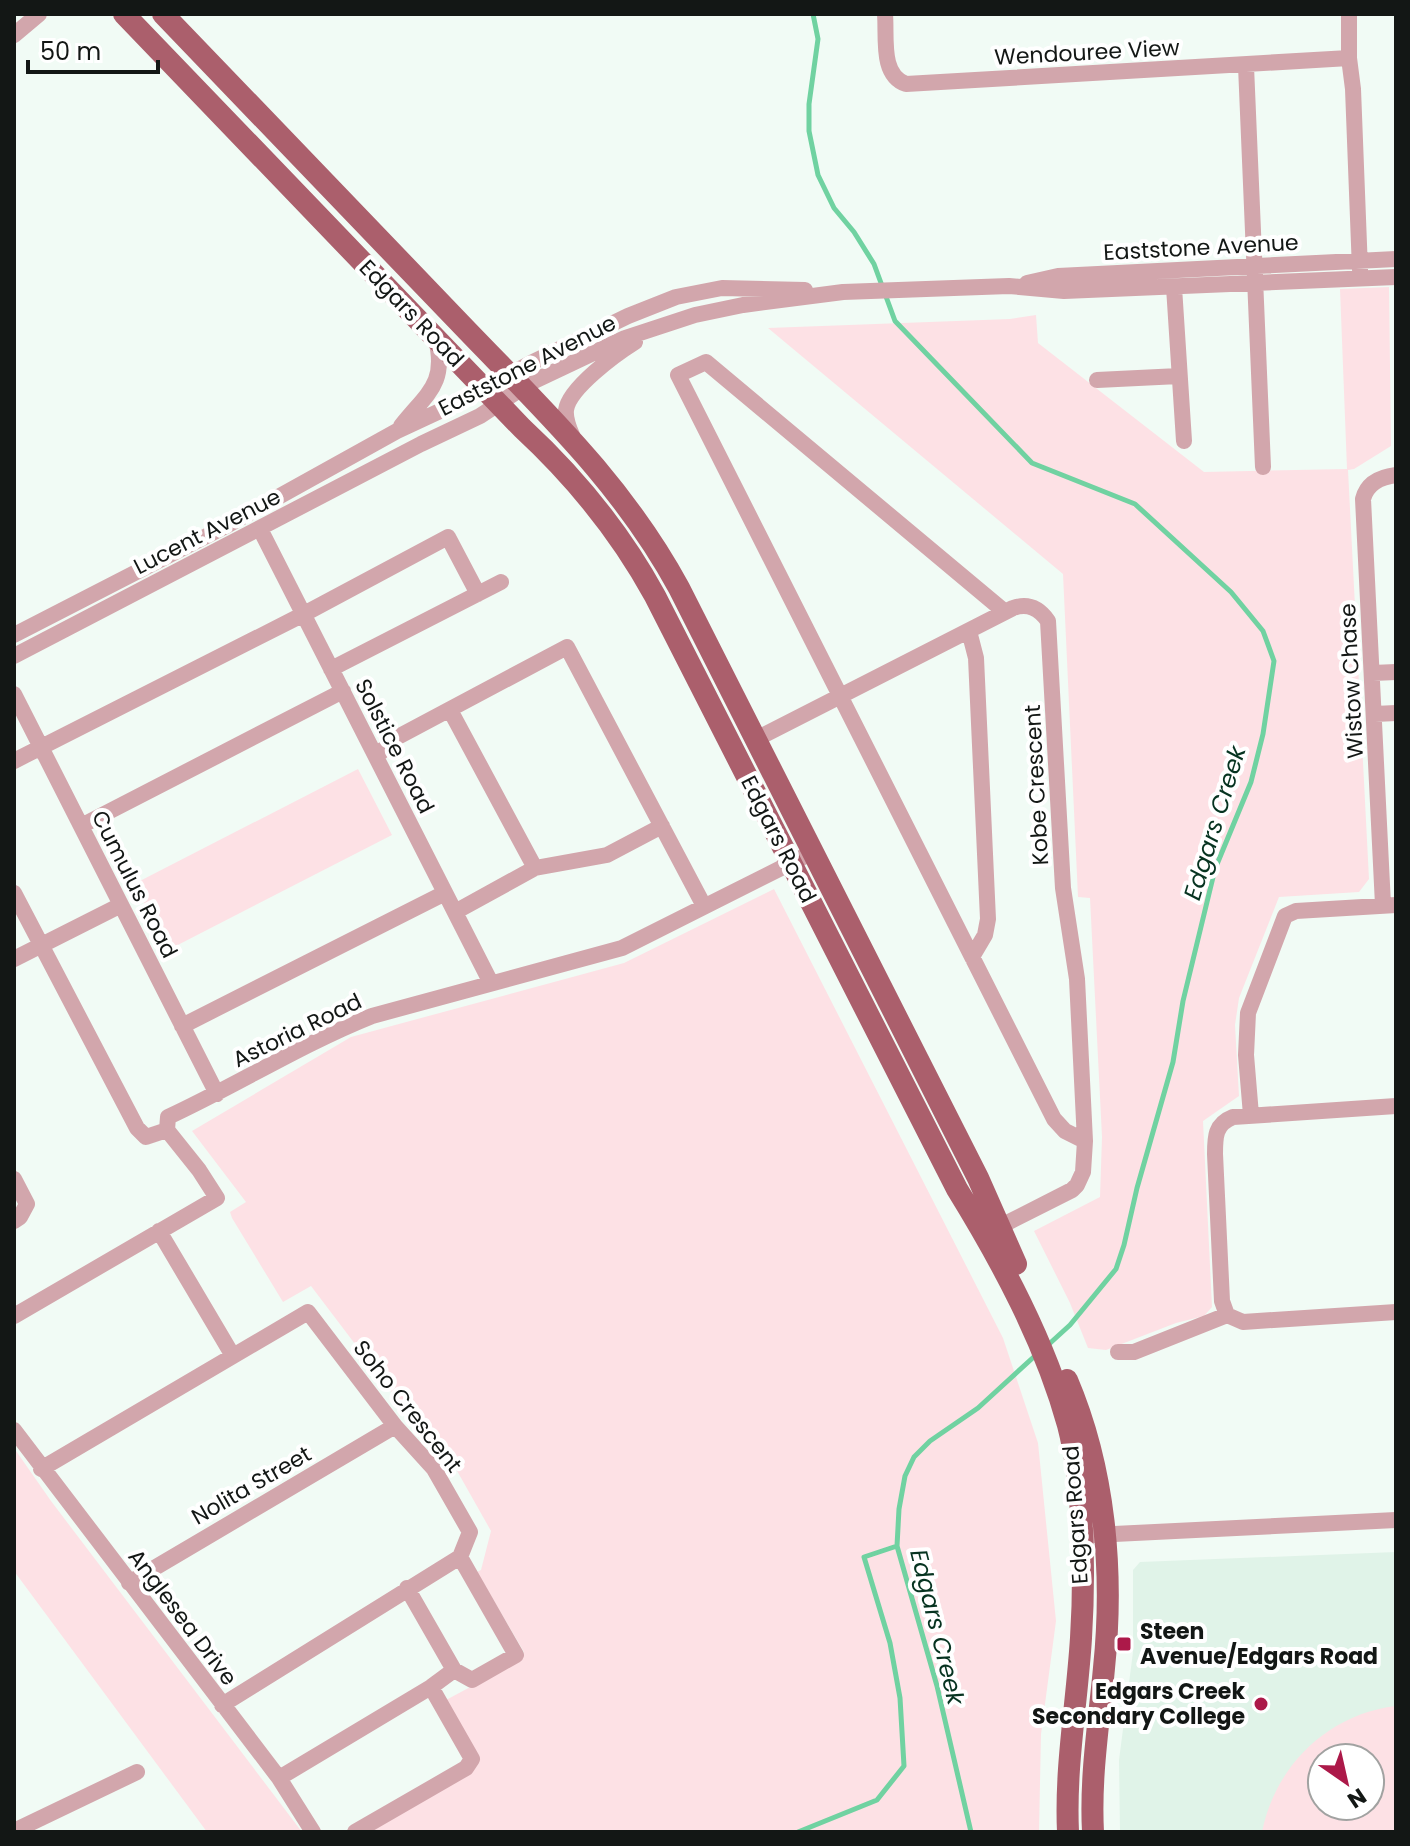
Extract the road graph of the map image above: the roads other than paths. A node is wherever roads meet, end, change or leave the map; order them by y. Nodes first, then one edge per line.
1 (39, 14) edge
2 (124, 14) edge
3 (163, 14) edge
4 (885, 14) edge
5 (1349, 14) edge
6 (14, 35) edge
7 (1349, 58) junction
8 (1246, 66) junction
9 (1396, 259) edge
10 (1361, 261) junction
11 (1255, 274) junction
12 (1396, 277) edge
13 (1360, 280) junction
14 (1009, 286) junction
15 (1174, 287) junction
16 (843, 292) junction
17 (667, 323) junction
18 (435, 338) junction
19 (1179, 376) junction
20 (1097, 380) dead end
21 (516, 381) junction
22 (494, 396) junction
23 (397, 431) junction
24 (1184, 441) dead end
25 (421, 444) joint
26 (578, 446) junction
27 (1263, 467) dead end
28 (1396, 475) edge
29 (260, 529) junction
30 (501, 582) dead end
31 (478, 594) junction
32 (1005, 612) junction
33 (304, 614) junction
34 (969, 631) junction
35 (14, 635) edge
36 (14, 656) edge
37 (331, 669) junction
38 (1396, 672) edge
39 (1373, 673) junction
40 (343, 691) junction
41 (14, 694) edge
42 (840, 695) junction
43 (450, 710) junction
44 (1396, 713) edge
45 (1375, 714) junction
46 (756, 739) junction
47 (41, 748) junction
48 (376, 757) junction
49 (14, 761) edge
50 (81, 826) junction
51 (662, 826) junction
52 (813, 852) junction
53 (791, 863) junction
54 (535, 868) junction
55 (14, 893) edge
56 (445, 893) junction
57 (121, 905) junction
58 (1390, 905) edge
59 (704, 906) junction
60 (455, 912) junction
61 (42, 945) junction
62 (972, 957) junction
63 (14, 959) edge
64 (491, 983) junction
65 (182, 1026) junction
66 (217, 1094) junction
67 (1396, 1106) edge
68 (1251, 1115) junction
69 (167, 1130) junction
70 (1085, 1141) junction
71 (14, 1179) edge
72 (14, 1221) edge
73 (999, 1227) junction
74 (159, 1231) junction
75 (1027, 1303) junction
76 (1396, 1312) edge
77 (1227, 1315) junction
78 (14, 1316) edge
79 (1118, 1352) dead end
80 (233, 1356) junction
81 (1065, 1393) junction
82 (395, 1426) junction
83 (14, 1430) edge
84 (41, 1469) junction
85 (1396, 1520) edge
86 (1106, 1535) junction
87 (1081, 1536) junction
88 (460, 1557) junction
89 (129, 1583) junction
90 (407, 1588) junction
91 (454, 1670) junction
92 (431, 1687) junction
93 (222, 1705) junction
94 (137, 1772) dead end
95 (279, 1778) junction
96 (14, 1831) edge
97 (313, 1832) edge
98 (355, 1832) edge
99 (1068, 1832) edge
100 (1093, 1832) edge

1 - 6 street
2 - 18 main road, Edgars Road
3 - 21 main road, Edgars Road
4 - 8 street, Wendouree View
5 - 7 street
7 - 8 street, Wendouree View
7 - 10 street
8 - 11 street
9 - 10 street, Eaststone Avenue
10 - 11 street, Eaststone Avenue
10 - 13 street
11 - 13 street, Eaststone Avenue
11 - 14 street, Eaststone Avenue
11 - 15 street, Eaststone Avenue
11 - 27 street
12 - 13 street, Eaststone Avenue
14 - 15 street, Eaststone Avenue
14 - 16 street, Eaststone Avenue
15 - 19 street
16 - 17 street, Eaststone Avenue
16 - 21 street, Eaststone Avenue
17 - 21 street, Eaststone Avenue
17 - 26 street
18 - 22 main road, Edgars Road
18 - 23 street
19 - 20 street
19 - 24 street
21 - 22 street, Eaststone Avenue
21 - 26 main road, Edgars Road
22 - 23 street, Eaststone Avenue
22 - 25 street, Eaststone Avenue
22 - 53 main road, Edgars Road
23 - 35 street, Lucent Avenue
25 - 29 street, Lucent Avenue
26 - 46 main road, Edgars Road
28 - 39 street, Wistow Chase
29 - 33 street, Solstice Road
29 - 36 street, Lucent Avenue
30 - 31 street
31 - 33 street
31 - 37 street
32 - 34 street
32 - 42 street
32 - 70 street, Kobe Crescent
33 - 37 street, Solstice Road
33 - 47 street
34 - 42 street
34 - 62 street
37 - 40 street, Solstice Road
38 - 39 street
39 - 45 street, Wistow Chase
40 - 48 street, Solstice Road
40 - 50 street
41 - 47 street, Cumulus Road
42 - 46 street
42 - 62 street
43 - 48 street
43 - 51 street
43 - 54 street
44 - 45 street
45 - 58 street, Wistow Chase
46 - 52 main road, Edgars Road
47 - 49 street
47 - 50 street, Cumulus Road
48 - 56 street, Solstice Road
50 - 57 street, Cumulus Road
51 - 54 street
51 - 59 street
52 - 53 street, Astoria Road
52 - 73 main road, Edgars Road
53 - 59 street, Astoria Road
53 - 75 main road, Edgars Road
54 - 60 street
55 - 61 street
56 - 60 street, Solstice Road
56 - 65 street
57 - 61 street
57 - 65 street, Cumulus Road
58 - 68 street
59 - 64 street, Astoria Road
60 - 64 street, Solstice Road
61 - 63 street
61 - 69 street
62 - 70 street
64 - 66 street, Astoria Road
65 - 66 street, Cumulus Road
66 - 69 street, Astoria Road
67 - 68 street
68 - 77 street
69 - 74 street
70 - 73 street, Kobe Crescent
71 - 72 street
73 - 75 main road, Edgars Road
74 - 78 street
74 - 80 street
75 - 81 main road, Edgars Road
76 - 77 street
77 - 79 street
80 - 82 street, Soho Crescent
80 - 84 street, Soho Crescent
81 - 86 main road, Edgars Road
81 - 87 main road, Edgars Road
82 - 88 street, Soho Crescent
82 - 89 street, Nolita Street
83 - 84 street, Anglesea Drive
84 - 89 street, Anglesea Drive
85 - 86 street
86 - 87 street
86 - 100 main road, Edgars Road
87 - 99 main road, Edgars Road
88 - 90 street
88 - 91 street
89 - 93 street, Anglesea Drive
90 - 91 street
90 - 93 street
91 - 92 street
92 - 95 street
92 - 98 street
93 - 95 street, Anglesea Drive
94 - 96 street
95 - 97 street, Anglesea Drive

